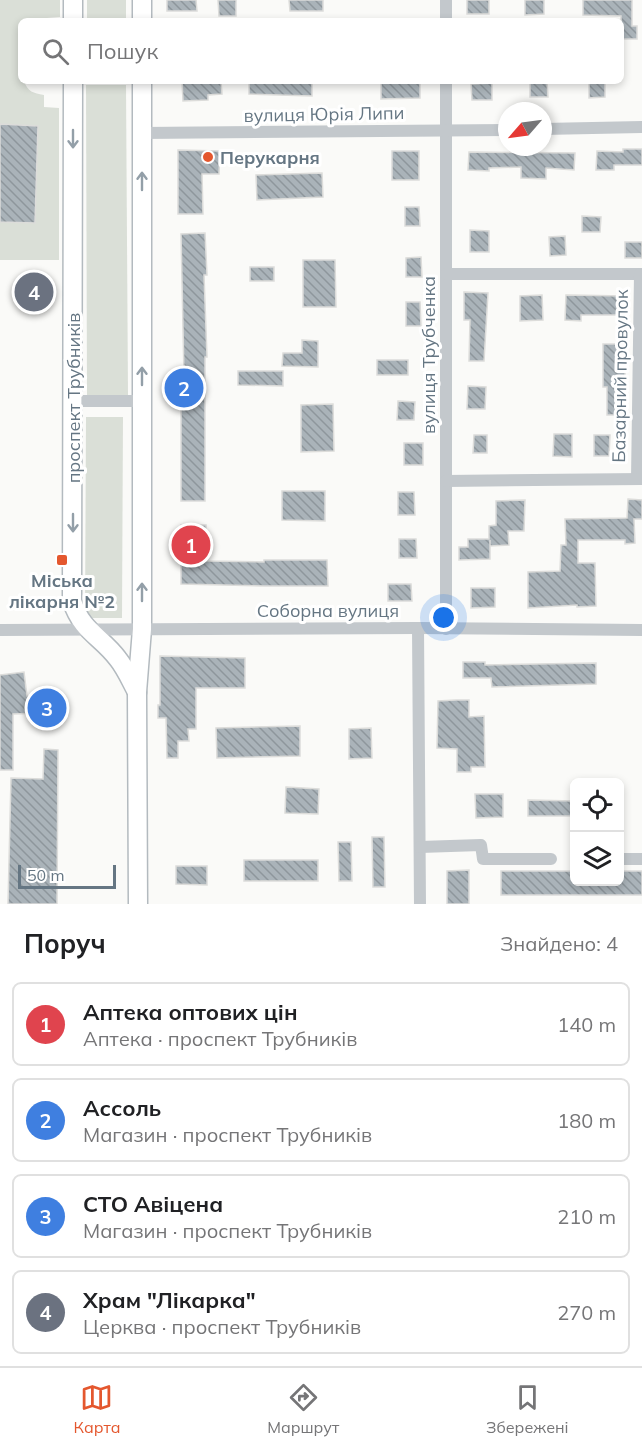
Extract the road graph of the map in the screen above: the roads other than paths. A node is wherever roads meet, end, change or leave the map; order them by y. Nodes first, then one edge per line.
1 (73, 0) edge
2 (142, 0) edge
3 (446, 0) edge
4 (73, 18) edge
5 (142, 18) edge
6 (446, 18) edge
7 (73, 84) edge
8 (142, 84) edge
9 (446, 84) edge
10 (642, 128) edge
11 (498, 129) edge
12 (552, 129) edge
13 (445, 130) junction
14 (142, 133) junction
15 (446, 274) junction
16 (641, 274) edge
17 (73, 401) junction
18 (142, 401) junction
19 (640, 478) edge
20 (446, 481) junction
21 (418, 628) junction
22 (142, 629) junction
23 (446, 629) junction
24 (0, 630) edge
25 (87, 630) junction
26 (642, 630) edge
27 (137, 692) junction
28 (420, 847) junction
29 (551, 859) dead end
30 (624, 859) edge
31 (642, 859) edge
32 (138, 904) edge
33 (420, 904) edge

1 - 4 main road
2 - 5 main road
3 - 6 street
7 -> 17 main road, проспект Трубників
8 - 14 main road, проспект Трубників
9 - 13 street, вулиця Трубченка
10 - 12 street
11 - 13 street, вулиця Юрія Липи
13 - 14 street, вулиця Юрія Липи
13 - 15 street, вулиця Трубченка
18 -> 14 main road, проспект Трубників
15 - 16 street
15 - 20 street, вулиця Трубченка
16 - 19 street, Базарний провулок
17 - 18 street
17 -> 25 main road, проспект Трубників
22 -> 18 main road, проспект Трубників
19 - 20 street
20 - 23 street, вулиця Трубченка
21 - 22 street, Соборна вулиця
21 - 23 street, Соборна вулиця
21 - 28 street
22 - 25 street, Соборна вулиця
22 - 27 main road, проспект Трубників
23 - 26 street, Соборна вулиця
24 - 25 street, Соборна вулиця
25 - 27 main road, проспект Трубників
27 - 32 main road, проспект Трубників
28 - 29 street
28 - 33 street
30 - 31 street

